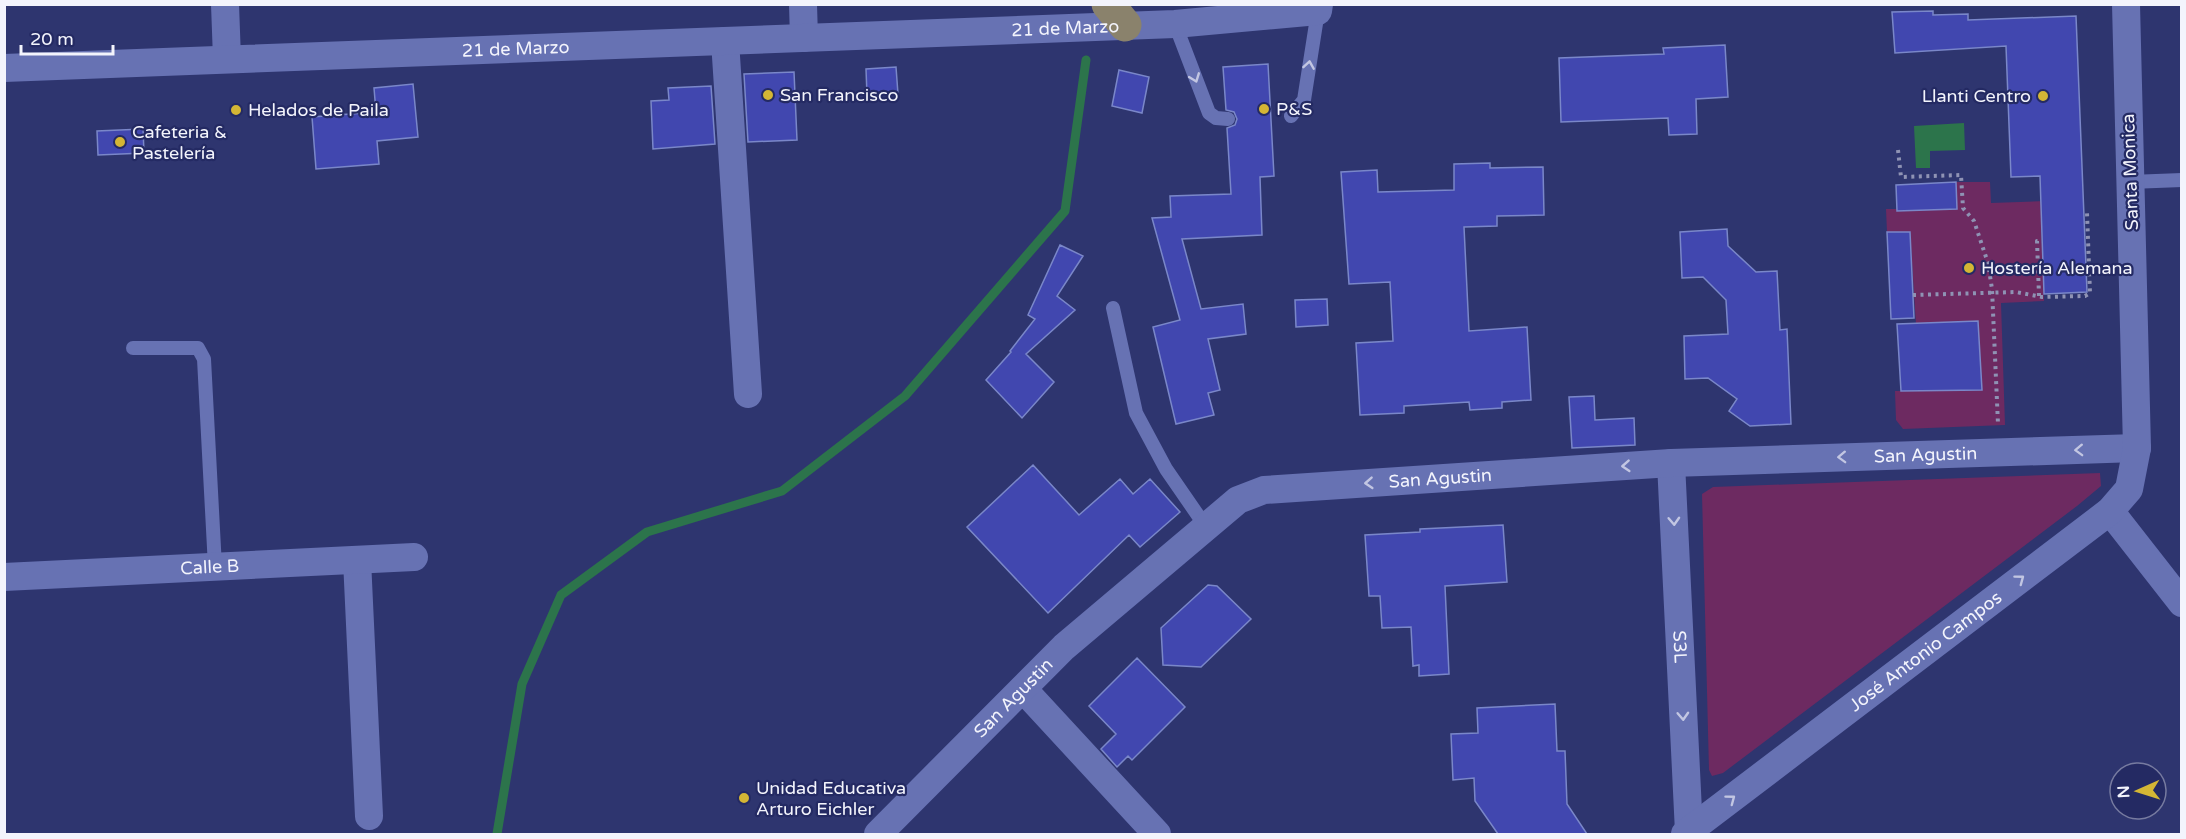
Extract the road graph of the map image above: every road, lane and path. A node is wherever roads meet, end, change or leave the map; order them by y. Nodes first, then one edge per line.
1 (225, 4) edge
2 (803, 4) edge
3 (2126, 4) edge
4 (1319, 8) edge
5 (1116, 15) edge
6 (1175, 24) junction
7 (804, 38) junction
8 (725, 41) junction
9 (227, 59) junction
10 (4, 68) edge
11 (1291, 116) dead end
12 (1228, 120) dead end
13 (1898, 150) dead end
14 (2181, 180) edge
15 (2130, 182) junction
16 (2087, 213) dead end
17 (2042, 241) dead end
18 (1993, 293) junction
19 (1913, 295) dead end
20 (2039, 296) junction
21 (1113, 308) dead end
22 (133, 348) dead end
23 (748, 394) dead end
24 (1998, 431) dead end
25 (2137, 448) junction
26 (1671, 463) junction
27 (2110, 511) junction
28 (1206, 527) junction
29 (414, 557) dead end
30 (357, 560) junction
31 (215, 567) junction
32 (4, 577) edge
33 (2181, 603) edge
34 (1023, 688) junction
35 (369, 816) dead end
36 (1687, 833) edge
37 (878, 834) edge
38 (1157, 834) edge

1 - 9 street
2 - 7 street
3 - 15 street, Santa Monica
4 - 6 street, 21 de Marzo
11 -> 4 lane
5 - 6 street, 21 de Marzo
5 - 7 street, 21 de Marzo
6 -> 12 lane
7 - 8 street, 21 de Marzo
8 - 9 street, 21 de Marzo
8 - 23 street
9 - 10 street, 21 de Marzo
13 - 18 path
14 - 15 lane
15 - 25 street, Santa Monica
16 - 20 path
17 - 20 path
18 - 19 path
18 - 20 path
18 - 24 path
21 - 28 lane
22 - 31 lane
25 -> 26 street, San Agustin
25 - 27 street, José Antonio Campos
26 -> 28 street, San Agustin
26 -> 36 street, S3L
27 - 33 street
36 -> 27 street, José Antonio Campos
28 - 34 street, San Agustin
29 - 30 street, Calle B
30 - 31 street, Calle B
30 - 35 street
31 - 32 street, Calle B
34 - 37 street, San Agustin
34 - 38 street

